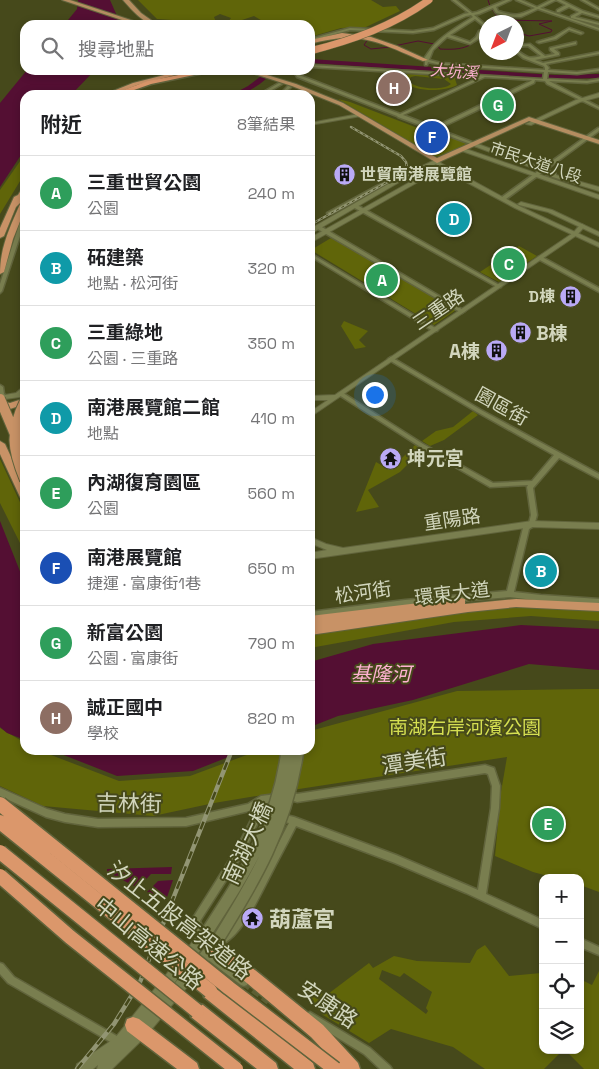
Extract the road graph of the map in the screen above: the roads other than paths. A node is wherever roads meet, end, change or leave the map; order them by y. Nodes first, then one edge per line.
1 (65, 0) edge
2 (126, 0) edge
3 (424, 0) edge
4 (429, 0) edge
5 (454, 0) edge
6 (508, 0) edge
7 (518, 0) edge
8 (554, 0) edge
9 (558, 0) edge
10 (583, 0) edge
11 (569, 5) junction
12 (494, 6) junction
13 (537, 8) junction
14 (599, 9) edge
15 (558, 11) dead end
16 (582, 12) junction
17 (474, 15) junction
18 (599, 17) edge
19 (127, 20) edge
20 (148, 20) edge
21 (479, 20) edge
22 (599, 24) edge
23 (599, 29) edge
24 (581, 33) dead end
25 (479, 34) edge
26 (448, 36) junction
27 (315, 40) edge
28 (315, 40) edge
29 (464, 41) junction
30 (539, 42) dead end
31 (575, 43) dead end
32 (458, 45) dead end
33 (524, 45) edge
34 (315, 48) edge
35 (315, 49) edge
36 (406, 52) junction
37 (430, 53) junction
38 (599, 53) edge
39 (524, 57) edge
40 (544, 57) junction
41 (532, 59) junction
42 (425, 62) junction
43 (543, 64) junction
44 (455, 65) junction
45 (315, 66) edge
46 (599, 70) edge
47 (546, 72) junction
48 (160, 75) edge
49 (163, 75) edge
50 (188, 75) edge
51 (254, 75) edge
52 (298, 75) edge
53 (486, 75) junction
54 (257, 76) joint
55 (147, 77) junction
56 (534, 79) junction
57 (545, 79) junction
58 (599, 80) edge
59 (276, 82) junction
60 (289, 87) junction
61 (113, 90) edge
62 (117, 90) edge
63 (127, 90) edge
64 (266, 90) edge
65 (286, 90) edge
66 (297, 90) edge
67 (303, 90) edge
68 (315, 94) edge
69 (599, 94) edge
70 (315, 96) edge
71 (579, 98) junction
72 (599, 108) edge
73 (353, 114) junction
74 (399, 116) junction
75 (315, 121) edge
76 (529, 122) junction
77 (434, 129) junction
78 (599, 129) edge
79 (584, 140) junction
80 (599, 142) edge
81 (599, 146) edge
82 (472, 149) junction
83 (437, 163) junction
84 (540, 172) junction
85 (399, 176) dead end
86 (599, 189) edge
87 (20, 192) edge
88 (599, 197) edge
89 (504, 198) junction
90 (20, 200) edge
91 (20, 203) edge
92 (355, 206) junction
93 (364, 211) junction
94 (20, 213) edge
95 (329, 213) dead end
96 (12, 218) junction
97 (318, 227) junction
98 (20, 229) edge
99 (315, 229) edge
100 (578, 230) junction
101 (326, 232) junction
102 (599, 234) edge
103 (0, 236) edge
104 (315, 239) edge
105 (599, 240) edge
106 (599, 245) edge
107 (0, 251) edge
108 (315, 257) edge
109 (540, 258) junction
110 (0, 272) edge
111 (499, 286) junction
112 (599, 290) edge
113 (0, 291) edge
114 (462, 311) junction
115 (434, 330) junction
116 (391, 360) junction
117 (0, 387) edge
118 (20, 393) edge
119 (340, 395) junction
120 (315, 398) edge
121 (1, 399) edge
122 (20, 403) edge
123 (20, 410) edge
124 (315, 412) edge
125 (0, 444) edge
126 (20, 446) edge
127 (558, 455) junction
128 (20, 469) edge
129 (599, 477) edge
130 (532, 483) junction
131 (20, 486) edge
132 (532, 524) junction
133 (599, 526) edge
134 (315, 542) edge
135 (347, 551) junction
136 (315, 555) edge
137 (510, 594) junction
138 (599, 602) edge
139 (599, 607) edge
140 (315, 619) edge
141 (315, 619) edge
142 (315, 629) edge
143 (287, 755) edge
144 (297, 755) edge
145 (0, 792) edge
146 (0, 804) edge
147 (250, 807) junction
148 (259, 812) junction
149 (294, 821) junction
150 (0, 822) edge
151 (0, 852) edge
152 (0, 876) edge
153 (481, 896) junction
154 (539, 923) edge
155 (584, 944) edge
156 (206, 946) junction
157 (599, 951) edge
158 (0, 967) edge
159 (245, 977) junction
160 (138, 1028) junction
161 (119, 1042) junction
162 (119, 1056) junction
163 (82, 1069) edge
164 (103, 1069) edge
165 (191, 1069) edge
166 (236, 1069) edge
167 (270, 1069) edge
168 (307, 1069) edge
169 (335, 1069) edge
170 (352, 1069) edge
171 (387, 1069) edge

1 - 19 main road
2 - 20 main road
3 - 34 highway, bridge
4 - 35 highway, bridge
5 - 17 street
6 - 12 street
7 - 13 street
8 - 13 street
9 - 11 street
10 - 14 street
11 - 15 street
11 - 16 street
12 - 13 street
12 - 17 street
13 - 23 street
16 - 18 street
16 - 22 street
17 - 21 street
17 - 26 street
17 - 27 street
24 - 30 street
25 - 29 street
26 - 29 street
26 - 37 street
28 - 36 highway, bridge
29 - 32 street
31 - 40 street
33 - 40 street
36 - 37 highway
36 - 42 highway
37 - 42 street
37 - 44 street
38 - 43 street
39 - 41 street
40 - 41 street
41 - 43 street
42 - 44 street
43 - 47 street
44 - 47 street
45 - 53 street
46 - 47 street
47 - 57 street
48 - 55 highway
49 - 55 highway
50 - 63 highway
51 - 54 main road
52 - 74 street
53 - 56 street
53 - 74 street
54 - 59 main road
55 - 61 highway
55 - 62 highway
56 - 57 street
56 - 77 street
57 - 58 street
57 - 71 street
59 - 60 main road
59 - 64 street
59 - 67 main road
60 - 65 street
60 - 66 main road
68 - 73 main road
69 - 71 main road
70 - 73 main road
71 - 72 street
71 - 76 main road
73 - 75 street
73 - 83 main road
74 - 77 street
76 - 79 main road
76 - 82 main road
77 - 82 street
78 - 79 street
79 - 80 main road
79 - 81 main road
79 - 84 street
82 - 83 main road
82 - 84 street, 市民大道八段
82 - 84 street
83 - 89 main road
83 - 92 main road
83 - 93 main road
84 - 86 street, 市民大道八段
84 - 88 street, 市民大道八段
84 - 89 street
85 - 95 street
87 - 103 highway
89 - 100 main road
89 - 100 main road
90 - 96 highway
91 - 96 highway
92 - 93 street
92 - 97 main road
93 - 101 main road
93 - 111 street
94 - 110 highway
96 - 107 highway
97 - 99 main road
97 - 101 street
98 - 113 street
100 - 102 main road
100 - 105 main road
100 - 106 main road
100 - 109 street, 三重路
101 - 104 main road
101 - 114 street
108 - 115 street
109 - 111 street, 三重路
109 - 112 street
111 - 114 street, 三重路
114 - 115 street, 三重路
115 - 116 street, 三重路
116 - 119 street, 三重路
116 - 127 street, 園區街
117 - 121 street
118 - 121 street
119 - 120 street
119 - 124 street, 三重路
119 - 130 street
121 - 122 highway
121 - 126 highway, bridge
123 - 128 highway, bridge
125 - 131 highway
127 - 129 street, 園區街
127 - 130 street
130 - 132 street
132 - 133 street, 重陽路
132 - 135 street, 重陽路
132 - 137 street
134 - 135 street
135 - 136 street, 重陽路
137 - 138 street, 松河街
137 - 140 street, 松河街
139 - 141 highway, 環東大道
139 - 142 highway, 環東大道
143 - 156 main road, 南湖大橋, bridge
144 - 156 main road, 南湖大橋, bridge
145 - 147 street, 吉林街
146 - 169 highway, 汐止五股高架道路, bridge
147 - 148 street
147 - 153 street, 潭美街
148 - 149 street
148 - 156 street
149 - 153 street
149 - 156 street
150 - 168 highway, 中山高速公路, bridge
151 - 167 highway, 中山高速公路, bridge
152 - 166 highway, bridge
153 - 154 street
155 - 157 street
156 - 159 highway
156 - 160 main road
158 - 161 street
159 - 170 highway
159 - 171 street, 安康路
160 - 161 main road
160 - 162 main road
160 - 165 highway
161 - 162 street
161 - 163 main road
162 - 164 main road

